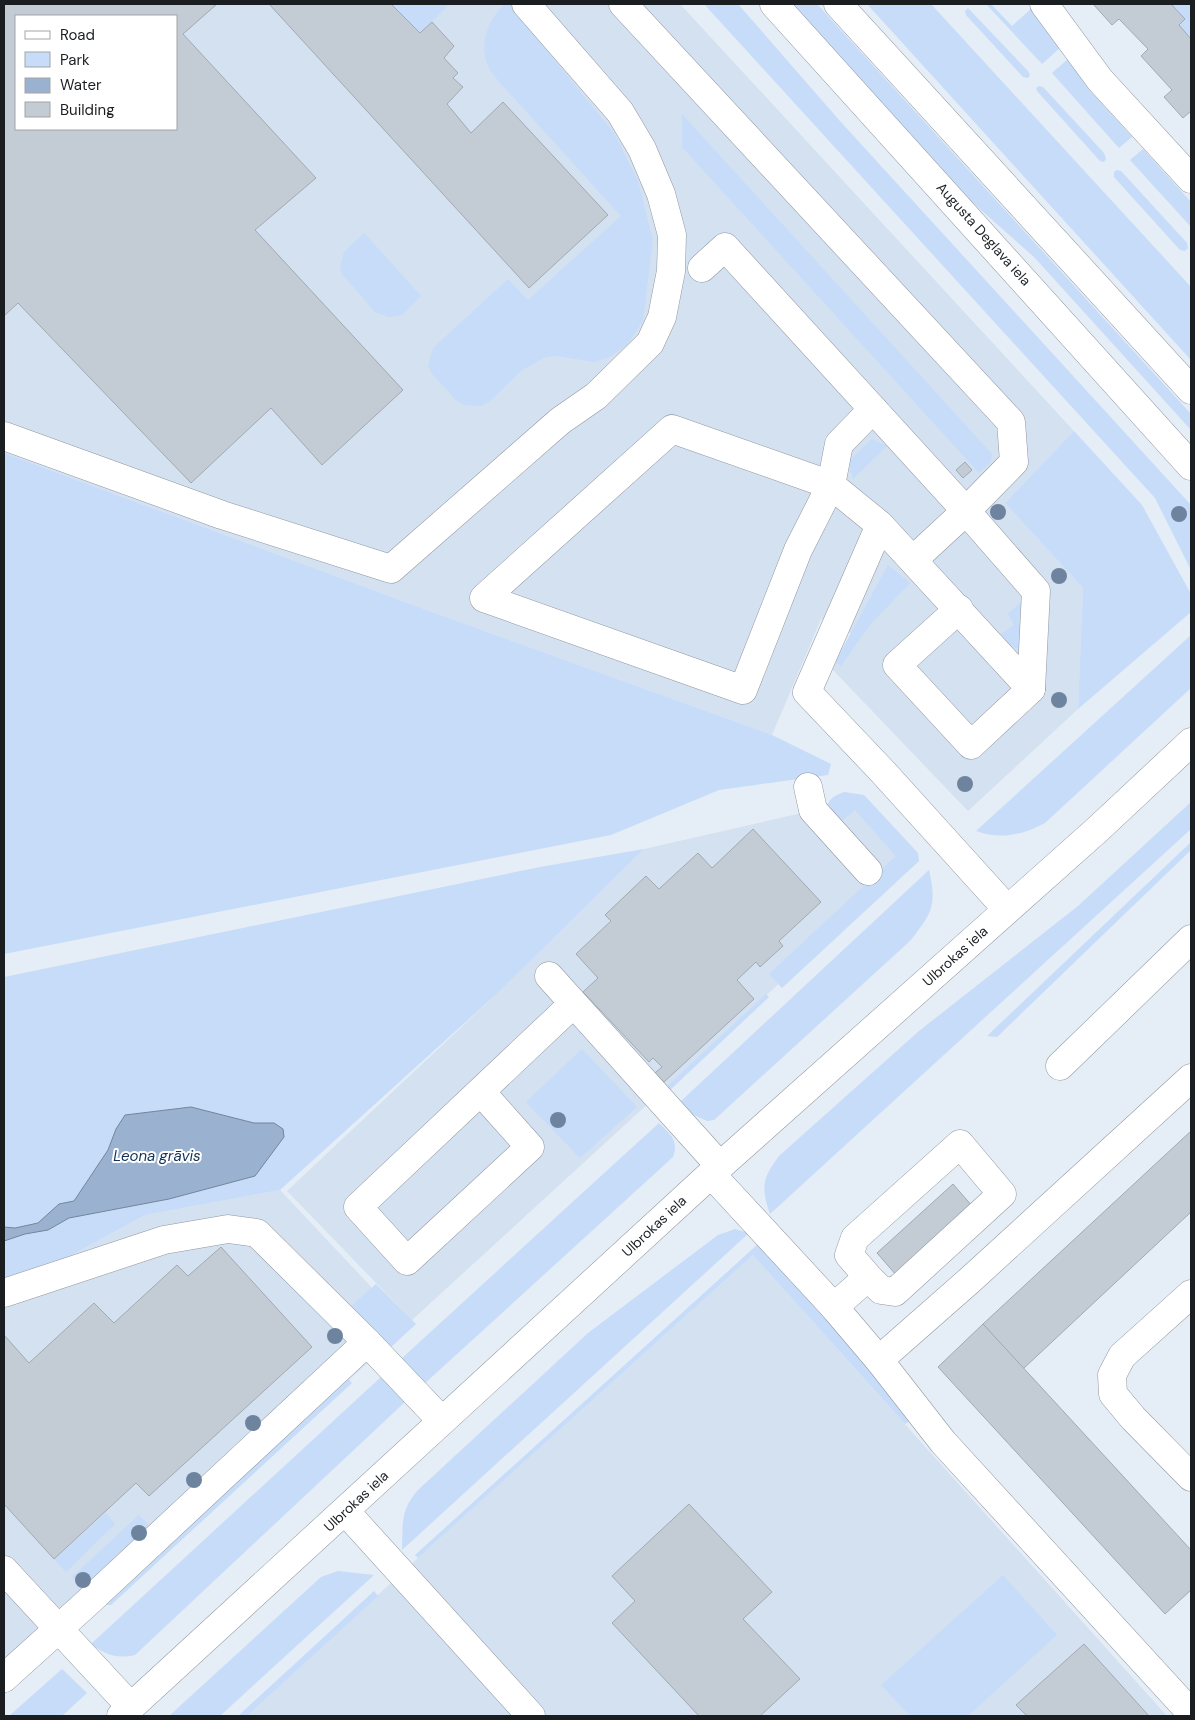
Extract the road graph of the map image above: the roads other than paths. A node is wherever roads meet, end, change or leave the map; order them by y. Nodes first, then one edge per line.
1 (526, 4) edge
2 (623, 4) edge
3 (774, 4) edge
4 (838, 4) edge
5 (1044, 4) edge
6 (1191, 179) edge
7 (702, 268) dead end
8 (1191, 390) edge
9 (873, 409) junction
10 (4, 436) edge
11 (1191, 466) edge
12 (830, 485) junction
13 (966, 511) junction
14 (880, 525) junction
15 (913, 560) junction
16 (959, 609) junction
17 (1031, 689) junction
18 (1189, 748) edge
19 (808, 787) dead end
20 (868, 871) dead end
21 (1007, 910) junction
22 (1191, 939) edge
23 (548, 976) dead end
24 (573, 1004) junction
25 (1060, 1066) dead end
26 (1191, 1078) edge
27 (481, 1092) junction
28 (715, 1170) junction
29 (868, 1277) junction
30 (4, 1292) edge
31 (1191, 1294) edge
32 (834, 1307) junction
33 (367, 1342) junction
34 (879, 1360) junction
35 (442, 1421) junction
36 (1191, 1477) edge
37 (345, 1511) junction
38 (4, 1570) edge
39 (59, 1628) junction
40 (8, 1667) edge
41 (126, 1712) edge
42 (1191, 1713) edge
43 (531, 1716) edge

1 - 10 main road
2 - 13 main road
3 - 11 main road, Augusta Deglava iela
4 - 8 main road
5 - 6 main road
7 - 9 main road
9 - 12 main road
9 - 13 main road
12 - 12 main road
12 - 14 main road
13 - 15 main road
13 - 17 main road
14 - 15 main road
14 - 21 main road
15 - 16 main road
16 - 17 main road
16 - 17 main road
18 - 21 main road, Ulbrokas iela
19 - 20 main road
21 - 28 main road, Ulbrokas iela
22 - 25 main road
23 - 24 main road
24 - 27 main road
24 - 28 main road
26 - 34 main road
27 - 27 main road
28 - 32 main road
28 - 35 main road, Ulbrokas iela
29 - 29 main road
29 - 32 main road
30 - 33 main road
31 - 36 main road
32 - 34 main road
33 - 35 main road
33 - 39 main road
34 - 42 main road
35 - 37 main road, Ulbrokas iela
37 - 41 main road, Ulbrokas iela
37 - 43 main road
38 - 39 main road
39 - 40 main road
39 - 41 main road

